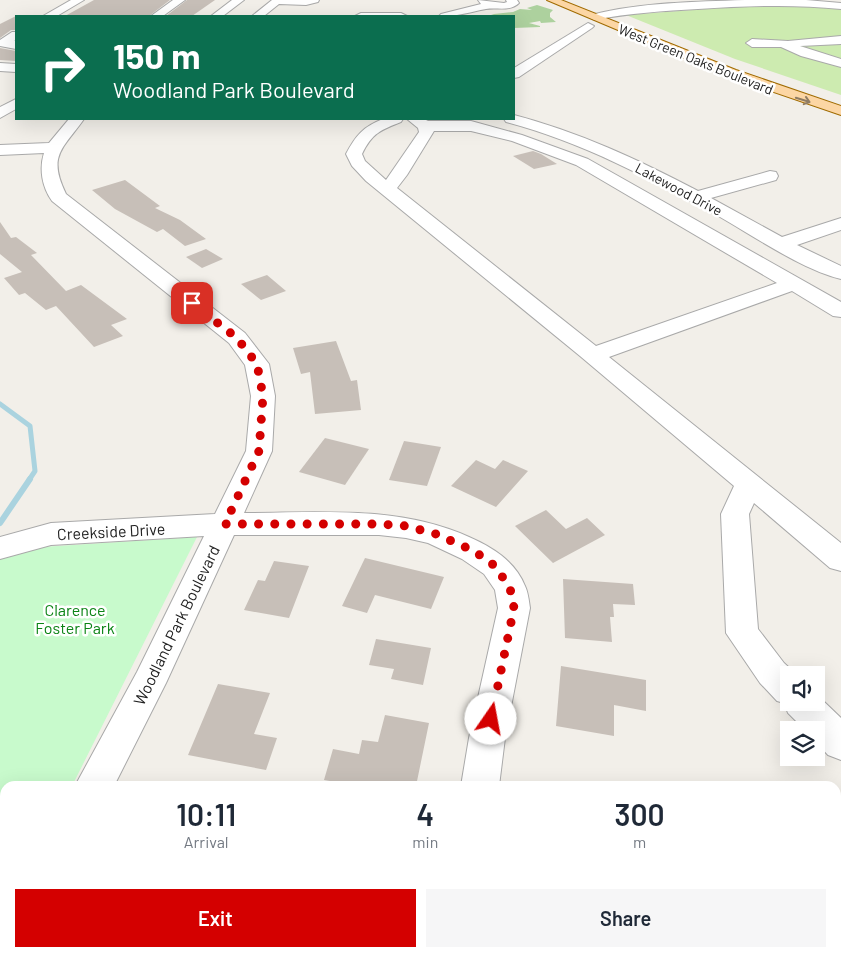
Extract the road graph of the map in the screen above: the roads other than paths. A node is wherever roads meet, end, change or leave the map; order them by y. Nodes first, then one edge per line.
1 (78, 0) edge
2 (180, 0) edge
3 (239, 0) edge
4 (266, 0) edge
5 (277, 0) edge
6 (314, 0) edge
7 (511, 0) edge
8 (552, 0) edge
9 (572, 0) edge
10 (636, 0) edge
11 (300, 1) edge
12 (485, 3) edge
13 (841, 6) edge
14 (662, 8) junction
15 (290, 12) dead end
16 (51, 15) edge
17 (158, 15) edge
18 (217, 15) edge
19 (258, 15) edge
20 (448, 15) edge
21 (597, 19) junction
22 (15, 36) edge
23 (841, 40) edge
24 (752, 44) dead end
25 (783, 44) junction
26 (15, 45) edge
27 (841, 63) edge
28 (0, 67) edge
29 (15, 68) edge
30 (515, 73) edge
31 (841, 99) edge
32 (15, 104) edge
33 (841, 111) edge
34 (0, 114) edge
35 (76, 120) edge
36 (393, 120) edge
37 (515, 120) edge
38 (420, 122) edge
39 (53, 148) junction
40 (0, 150) edge
41 (770, 176) dead end
42 (387, 189) junction
43 (696, 197) junction
44 (841, 224) edge
45 (779, 244) junction
46 (841, 274) edge
47 (793, 284) junction
48 (841, 311) edge
49 (592, 355) junction
50 (748, 485) junction
51 (225, 524) junction
52 (0, 548) edge
53 (841, 560) edge
54 (780, 681) edge
55 (811, 711) edge
56 (841, 743) edge
57 (97, 781) edge
58 (481, 781) edge

1 - 16 street
2 - 17 street
3 - 18 street
4 - 5 street
5 - 11 street
5 - 19 street
6 - 11 street
7 - 12 street
8 - 21 main road, West Green Oaks Boulevard
9 - 21 main road
10 - 14 street
11 - 15 street
12 - 20 street
13 - 14 street
14 - 21 street
21 - 30 street
21 - 31 main road
21 -> 33 main road, West Green Oaks Boulevard
22 - 26 street
23 - 25 street
24 - 25 street
25 - 27 street
28 - 29 street
32 - 34 street
35 - 39 street, Woodland Park Boulevard
36 - 42 street
37 - 43 street, Lakewood Drive
38 - 42 street
38 - 47 street
39 - 40 street
39 - 51 street, Woodland Park Boulevard
41 - 43 street
42 - 49 street
43 - 45 street, Lakewood Drive
44 - 45 street
45 - 46 street, Lakewood Drive
47 - 48 street
47 - 49 street
49 - 50 street
50 - 53 street
50 - 54 street
51 - 52 street, Creekside Drive
51 - 57 street, Woodland Park Boulevard
51 - 58 street, Creekside Drive
55 - 56 street

